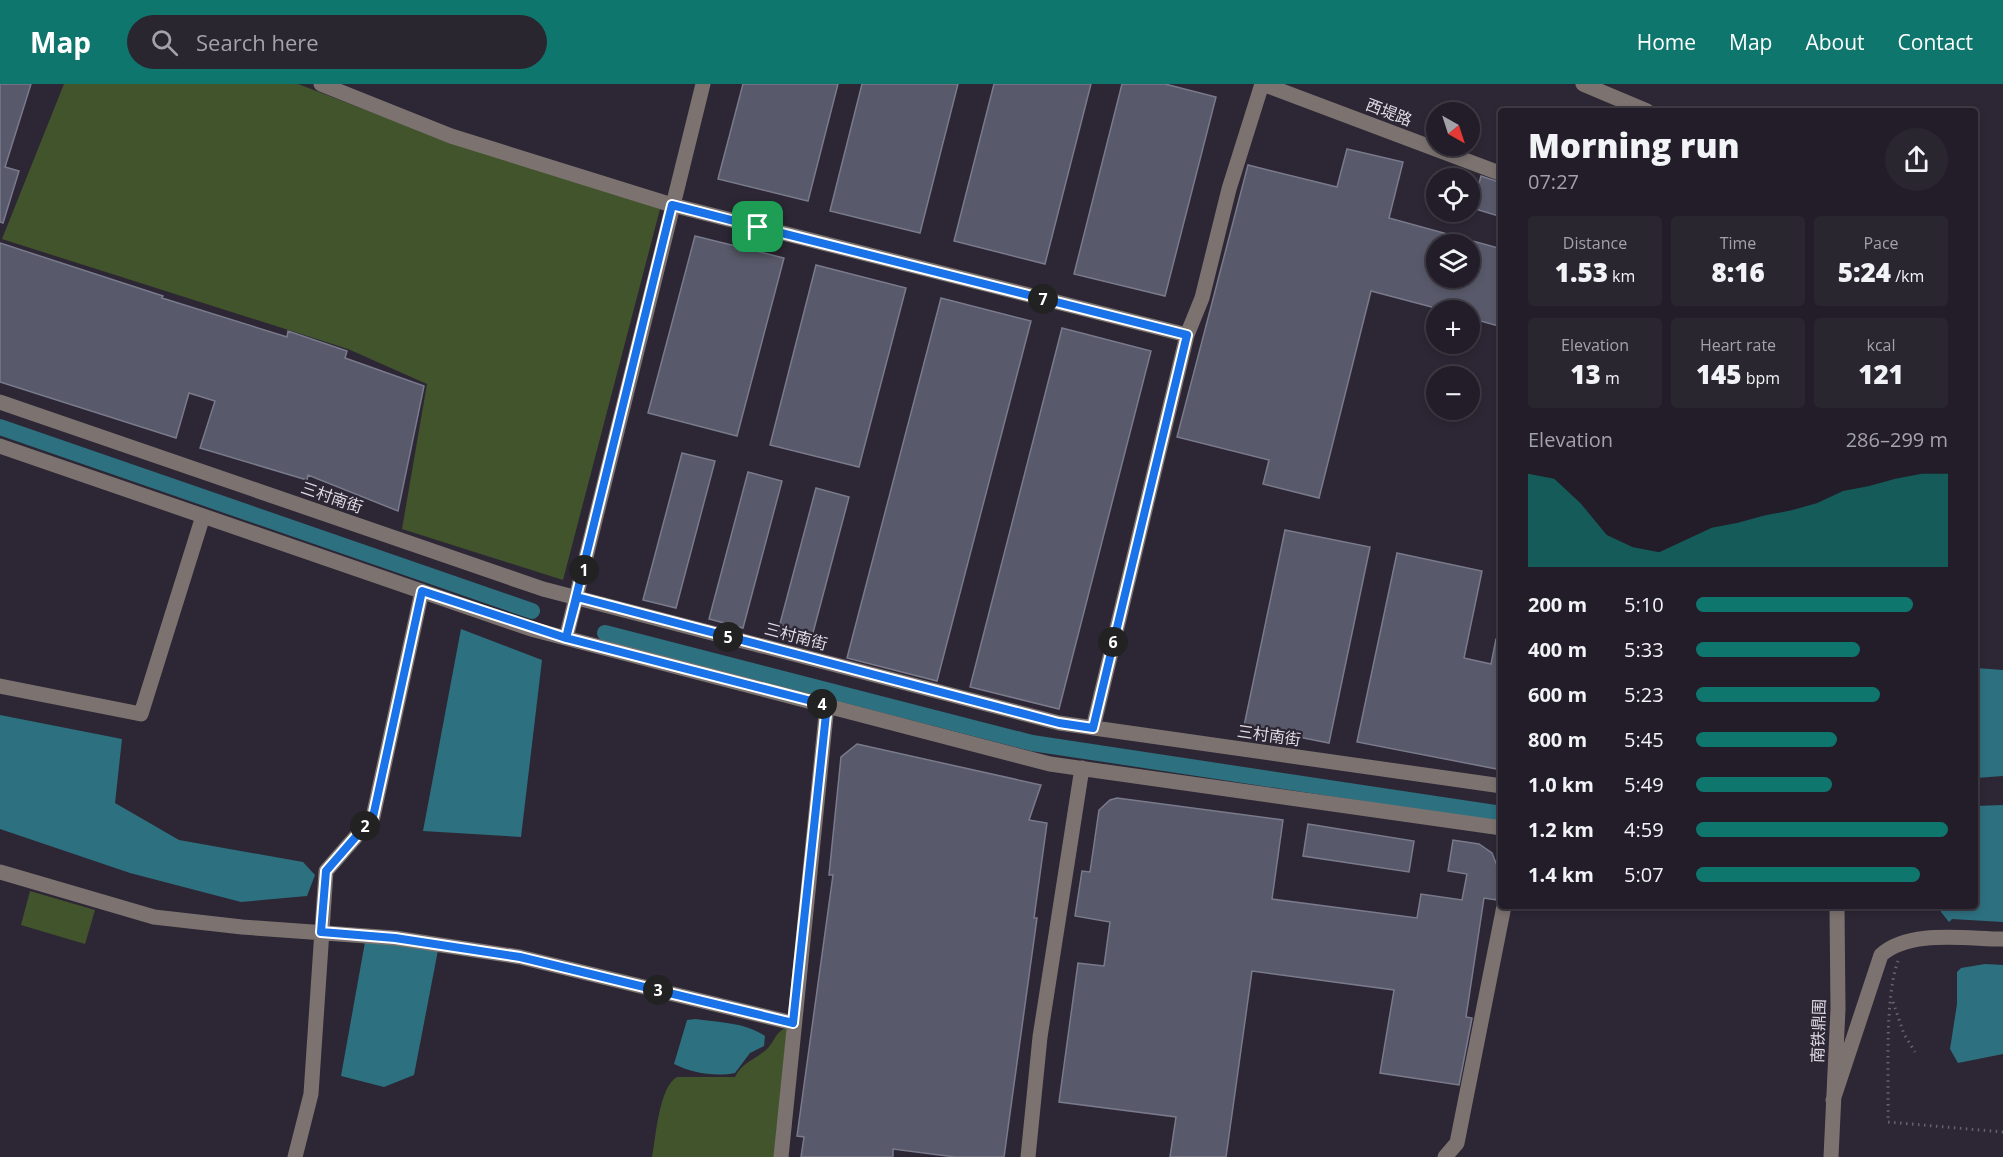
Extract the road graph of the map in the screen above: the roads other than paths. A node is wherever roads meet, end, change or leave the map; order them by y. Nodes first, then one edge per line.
1 (321, 84) edge
2 (703, 84) edge
3 (1262, 84) edge
4 (1583, 84) edge
5 (1640, 108) edge
6 (1498, 172) edge
7 (672, 205) junction
8 (1187, 335) junction
9 (0, 402) edge
10 (0, 446) edge
11 (202, 516) junction
12 (422, 591) junction
13 (577, 597) junction
14 (566, 638) junction
15 (0, 686) edge
16 (827, 705) junction
17 (1093, 728) junction
18 (1082, 768) junction
19 (1498, 785) edge
20 (1498, 827) edge
21 (0, 872) edge
22 (1503, 909) edge
23 (1837, 909) edge
24 (321, 932) junction
25 (2003, 939) edge
26 (793, 1023) junction
27 (1833, 1100) junction
28 (295, 1157) edge
29 (781, 1157) edge
30 (1028, 1157) edge
31 (1445, 1157) edge
32 (1831, 1157) edge

1 - 7 street
2 - 7 street
3 - 6 street, 西堤路
3 - 8 street
4 - 5 street
7 - 8 street
7 - 13 street
8 - 17 street
9 - 13 street, 三村南街
10 - 11 street
11 - 12 street
11 - 15 street
12 - 14 street
12 - 24 street
13 - 14 street
13 - 17 street, 三村南街
14 - 16 street
16 - 18 street
16 - 26 street
17 - 19 street, 三村南街
18 - 20 street
18 - 30 street
21 - 24 street
22 - 31 street
23 - 27 street, 南铁鼎围
24 - 26 street
24 - 28 street
25 - 27 street
26 - 29 street
27 - 32 street, 南铁鼎围

